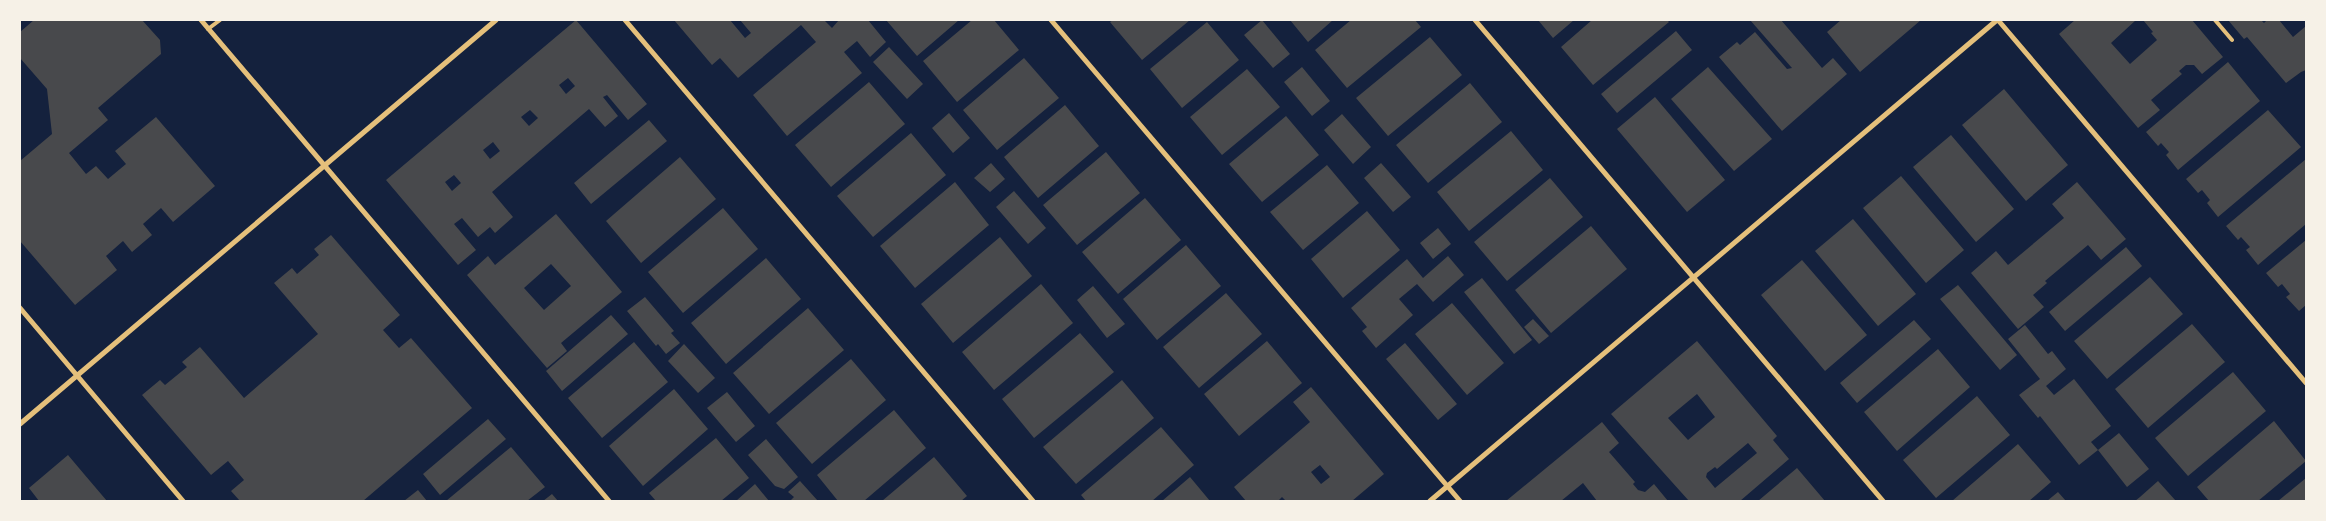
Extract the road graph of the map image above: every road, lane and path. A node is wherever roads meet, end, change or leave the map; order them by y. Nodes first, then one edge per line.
1 (201, 20) edge
2 (220, 20) edge
3 (496, 20) edge
4 (625, 20) edge
5 (1051, 20) edge
6 (1475, 20) edge
7 (1998, 20) edge
8 (2215, 20) edge
9 (208, 29) junction
10 (2232, 40) dead end
11 (325, 166) junction
12 (1693, 278) junction
13 (20, 308) edge
14 (77, 376) junction
15 (2306, 383) edge
16 (20, 424) edge
17 (1447, 487) junction
18 (183, 501) edge
19 (609, 501) edge
20 (1033, 501) edge
21 (1430, 501) edge
22 (1460, 501) edge
23 (1883, 501) edge

1 - 9 street
2 - 9 lane
3 - 11 street
4 - 20 street
5 - 17 street
6 - 12 street
7 - 12 street
7 - 15 street
8 - 10 lane
9 - 11 street
11 - 14 street
11 - 19 street
12 - 17 street
12 - 23 street
13 - 14 street
14 - 16 street
14 - 18 street
17 - 21 street
17 - 22 street

